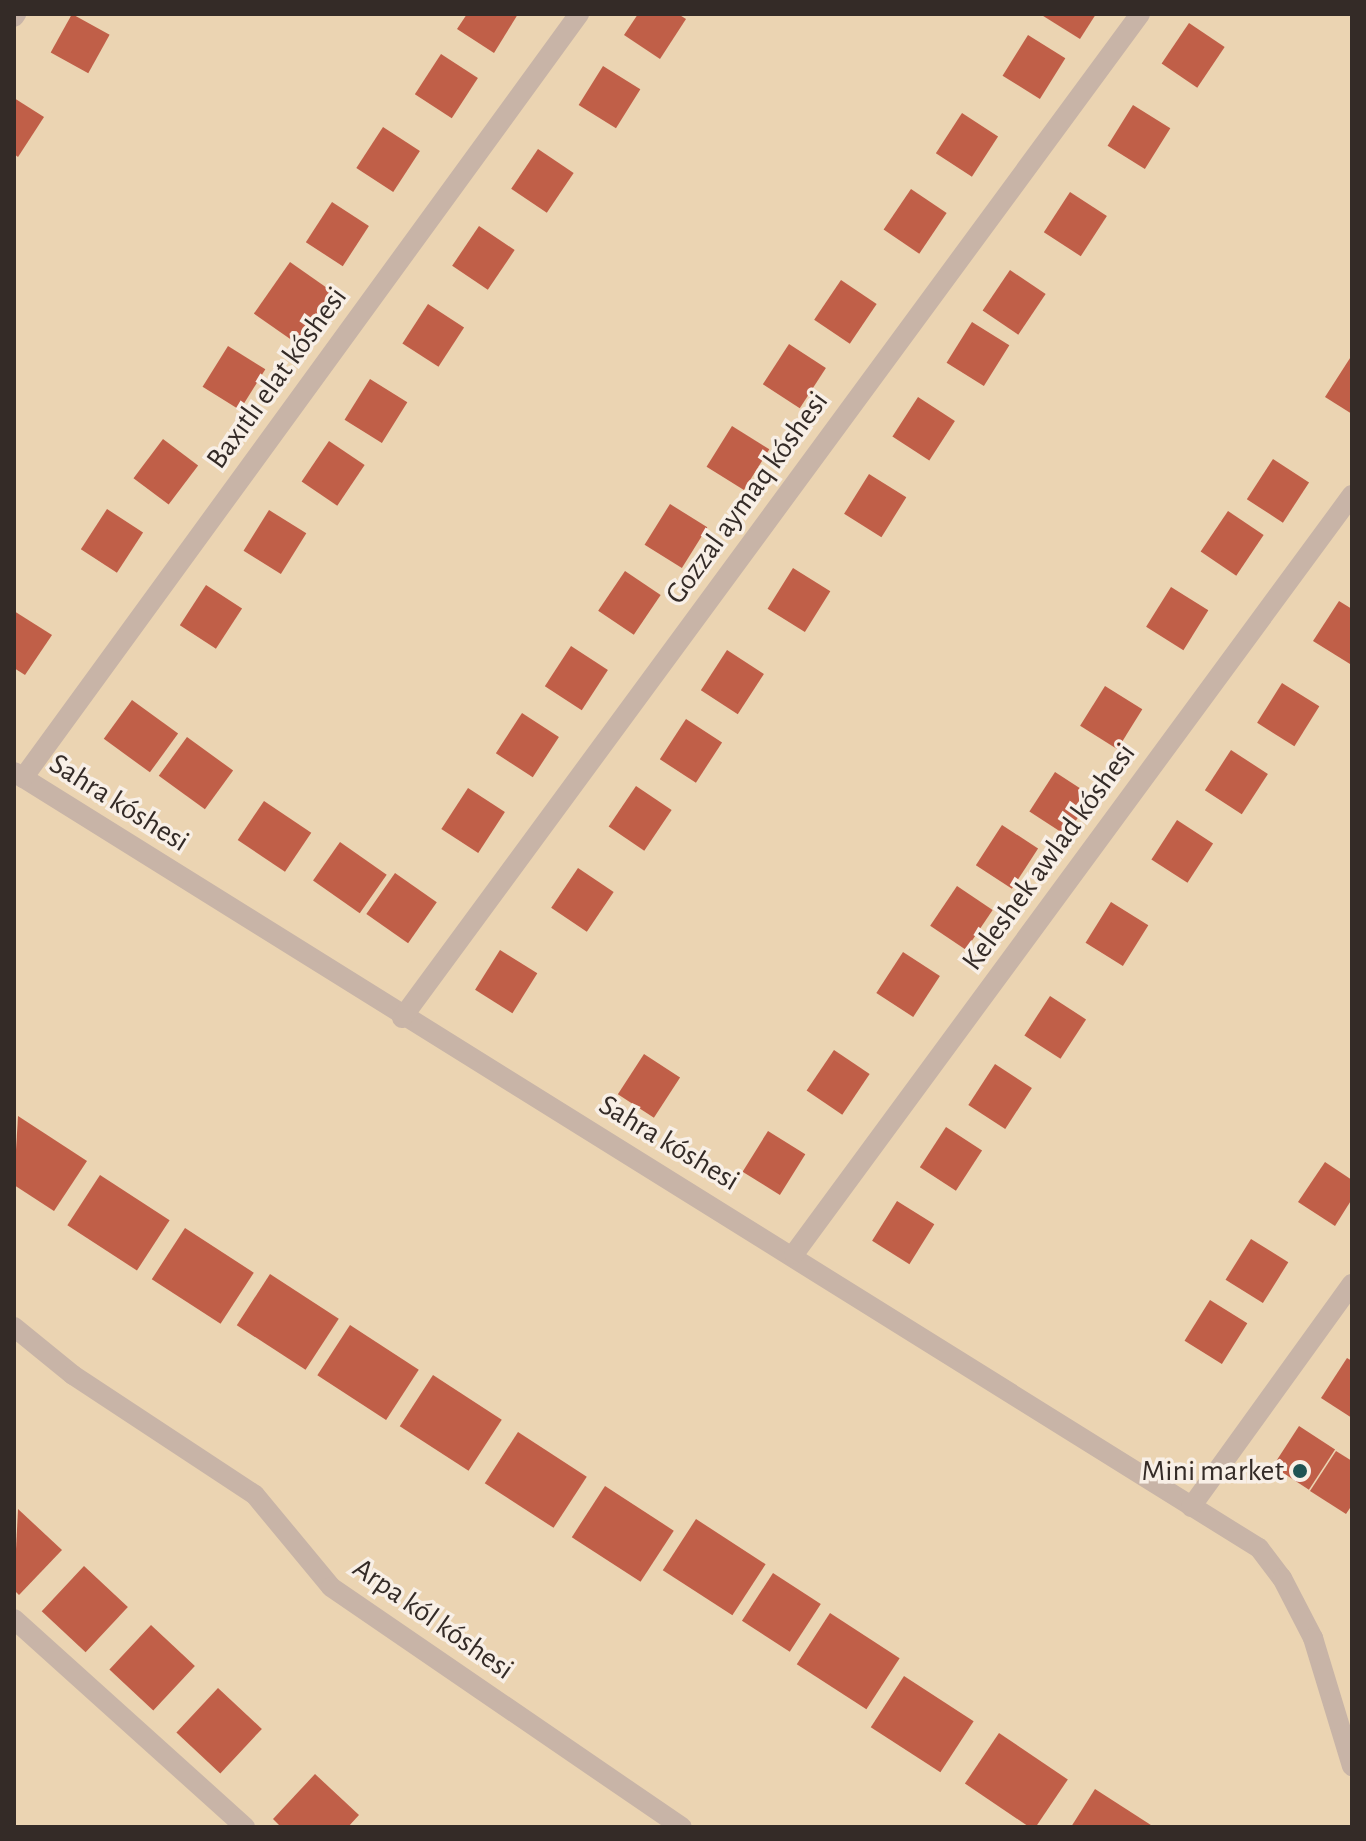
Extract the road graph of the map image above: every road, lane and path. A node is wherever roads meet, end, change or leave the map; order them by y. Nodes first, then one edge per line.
1 (579, 14) edge
2 (1140, 14) edge
3 (1352, 495) edge
4 (19, 775) edge
5 (402, 1018) junction
6 (794, 1254) junction
7 (1352, 1284) edge
8 (14, 1327) edge
9 (1191, 1507) junction
10 (14, 1619) edge
11 (1352, 1766) edge
12 (245, 1827) edge
13 (682, 1827) edge

1 - 4 street, Baxıtlı elat kóshesi
2 - 5 street, Gozzal aymaq kóshesi
3 - 6 street, Keleshek awlad kóshesi
4 - 5 street, Sahra kóshesi
5 - 6 street, Sahra kóshesi
6 - 9 street, Sahra kóshesi
7 - 9 street
8 - 13 street, Arpa kól kóshesi
9 - 11 street, Sahra kóshesi
10 - 12 street

